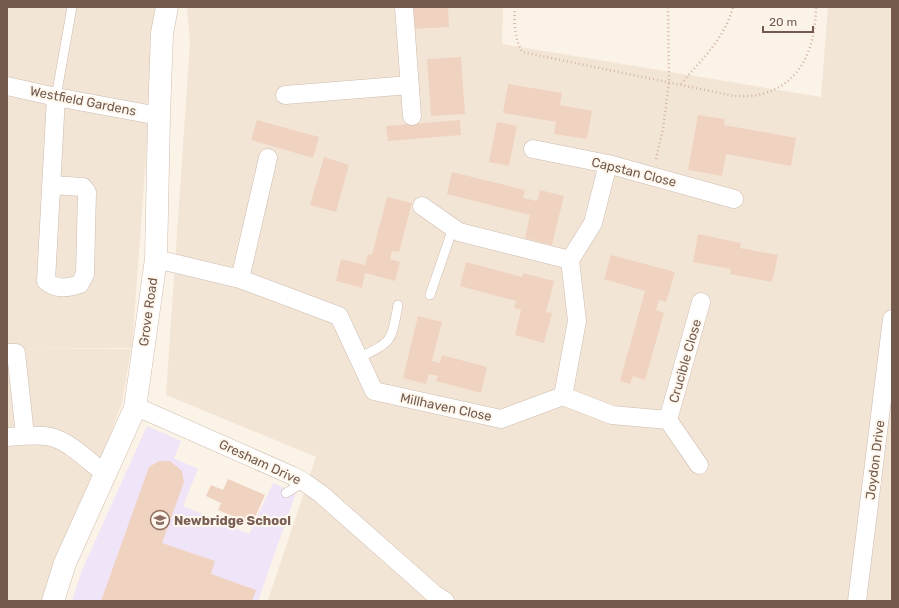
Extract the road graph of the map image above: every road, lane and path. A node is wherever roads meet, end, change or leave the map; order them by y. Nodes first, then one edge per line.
1 (72, 7) edge
2 (167, 7) edge
3 (404, 7) edge
4 (515, 7) edge
5 (668, 7) edge
6 (733, 7) edge
7 (816, 7) edge
8 (669, 82) junction
9 (681, 84) junction
10 (410, 85) junction
11 (7, 86) edge
12 (285, 95) dead end
13 (56, 98) junction
14 (159, 116) junction
15 (412, 116) dead end
16 (533, 149) dead end
17 (268, 158) dead end
18 (608, 164) junction
19 (653, 177) junction
20 (51, 185) junction
21 (734, 199) dead end
22 (422, 206) dead end
23 (453, 228) junction
24 (156, 259) junction
25 (570, 260) junction
26 (240, 279) junction
27 (430, 295) dead end
28 (701, 302) dead end
29 (398, 305) dead end
30 (892, 319) edge
31 (7, 353) edge
32 (358, 358) junction
33 (563, 396) junction
34 (135, 408) junction
35 (668, 420) junction
36 (25, 435) junction
37 (7, 437) edge
38 (699, 465) dead end
39 (105, 474) junction
40 (304, 482) junction
41 (286, 493) dead end
42 (53, 601) edge
43 (445, 601) edge
44 (857, 601) edge

1 - 13 lane
2 - 14 street, Grove Road
3 - 10 street
4 - 8 path
5 - 8 path
6 - 9 path
7 - 9 path
8 - 9 path
8 - 19 path
10 - 12 street
10 - 15 street
11 - 13 street, Westfield Gardens
13 - 14 street, Westfield Gardens
13 - 20 street
14 - 24 street, Grove Road
16 - 18 street, Capstan Close
17 - 26 street
18 - 19 street, Capstan Close
18 - 25 street
19 - 21 street, Capstan Close
20 - 20 street
22 - 23 street
23 - 25 street
23 - 27 lane
24 - 26 street, Millhaven Close
24 - 34 street, Grove Road
25 - 33 street
26 - 32 street, Millhaven Close
28 - 35 street, Crucible Close
29 - 32 lane
30 - 44 street, Joydon Drive
31 - 36 street
32 - 33 street, Millhaven Close
33 - 35 street, Crucible Close
34 - 39 street, Grove Road
34 - 40 street, Gresham Drive
35 - 38 street, Crucible Close
36 - 37 street
36 - 39 street
39 - 42 street, Grove Road
40 - 41 lane
40 - 43 street, Gresham Drive

